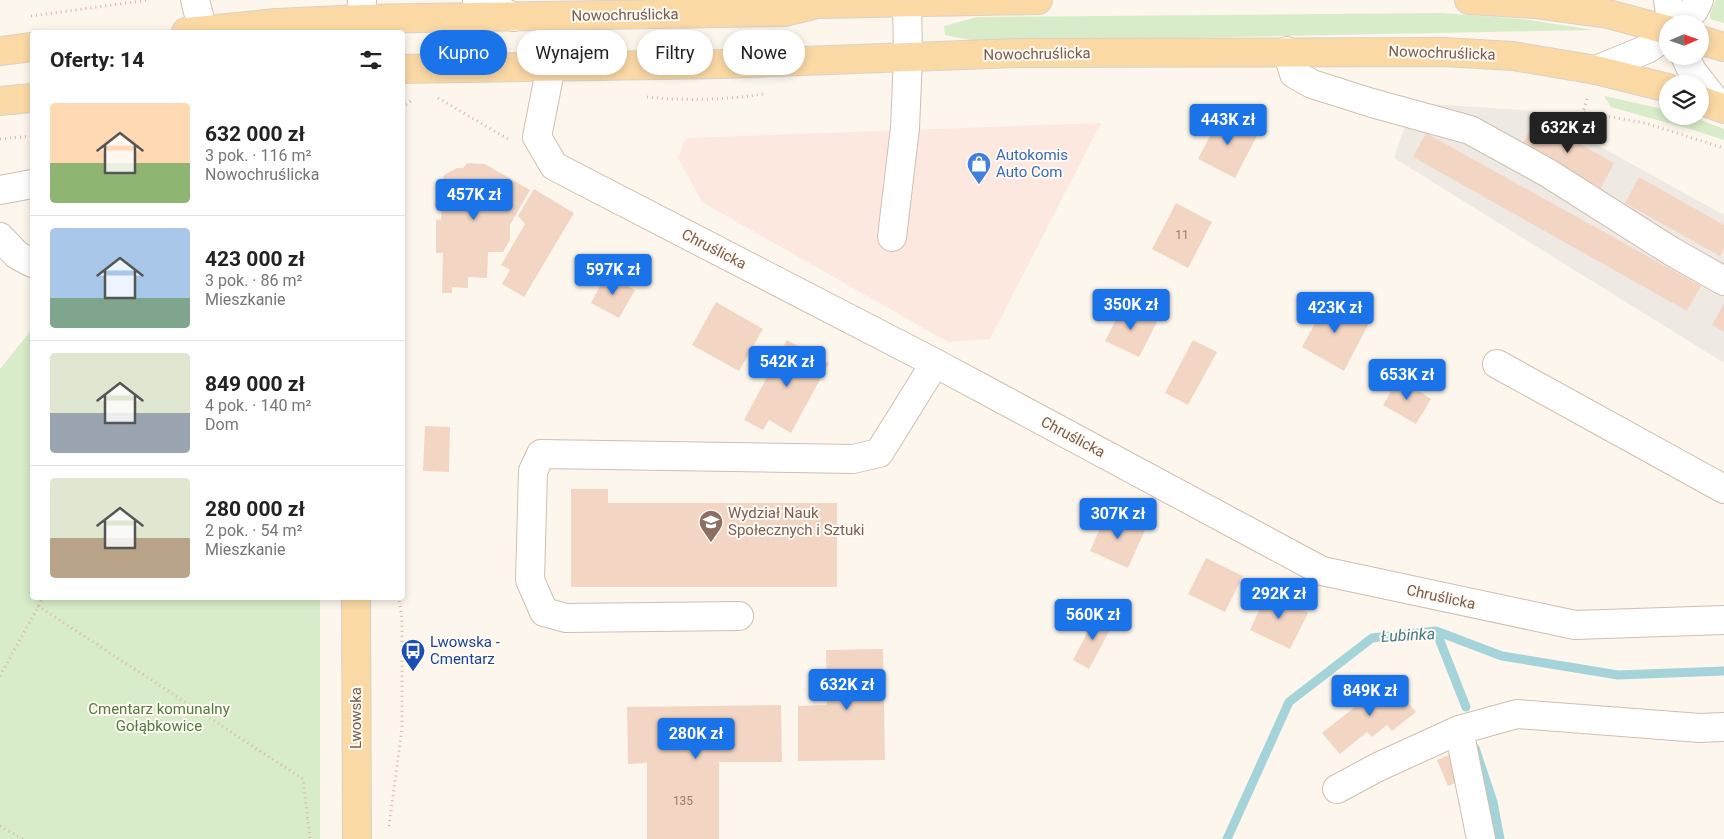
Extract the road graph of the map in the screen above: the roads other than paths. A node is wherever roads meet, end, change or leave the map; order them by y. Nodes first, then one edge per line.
1 (196, 0) edge
2 (478, 0) edge
3 (1038, 0) edge
4 (1469, 0) edge
5 (1668, 0) edge
6 (1699, 0) edge
7 (907, 1) edge
8 (1537, 2) edge
9 (1670, 15) edge
10 (1689, 15) edge
11 (361, 17) edge
12 (514, 17) junction
13 (1659, 28) edge
14 (194, 30) edge
15 (212, 30) edge
16 (1659, 41) edge
17 (1709, 43) edge
18 (30, 47) edge
19 (1724, 47) edge
20 (0, 50) edge
21 (1287, 51) junction
22 (908, 58) junction
23 (627, 65) edge
24 (1689, 65) edge
25 (517, 67) edge
26 (405, 69) edge
27 (549, 75) edge
28 (1593, 81) junction
29 (1659, 87) edge
30 (30, 98) edge
31 (0, 101) edge
32 (1715, 105) edge
33 (30, 184) edge
34 (0, 190) edge
35 (0, 237) edge
36 (892, 237) dead end
37 (30, 262) edge
38 (1724, 281) edge
39 (935, 363) junction
40 (1498, 364) dead end
41 (1724, 489) edge
42 (356, 600) edge
43 (739, 616) dead end
44 (1724, 620) edge
45 (1724, 727) edge
46 (1459, 730) junction
47 (1338, 789) dead end
48 (357, 839) edge
49 (1481, 839) edge

1 - 14 street
2 - 12 street
3 - 7 main road, Nowochruślicka
4 - 8 main road
5 - 9 street
6 - 10 street
7 - 12 main road, Nowochruślicka
7 - 22 street
8 - 13 main road
11 - 12 main road, Nowochruślicka
11 - 15 main road, Nowochruślicka
16 - 28 street
17 - 19 main road
18 - 20 main road
21 - 22 main road, Nowochruślicka
21 - 28 main road, Nowochruślicka
21 - 38 street
22 - 23 main road, Nowochruślicka
22 - 36 street
24 - 32 street
25 - 26 main road, Nowochruślicka
27 - 39 street, Chruślicka
28 - 29 main road, Nowochruślicka
30 - 31 main road
33 - 34 street
35 - 37 street
39 - 43 street
39 - 44 street, Chruślicka
40 - 41 street
42 - 48 main road, Lwowska
45 - 46 street
46 - 47 street
46 - 49 street

